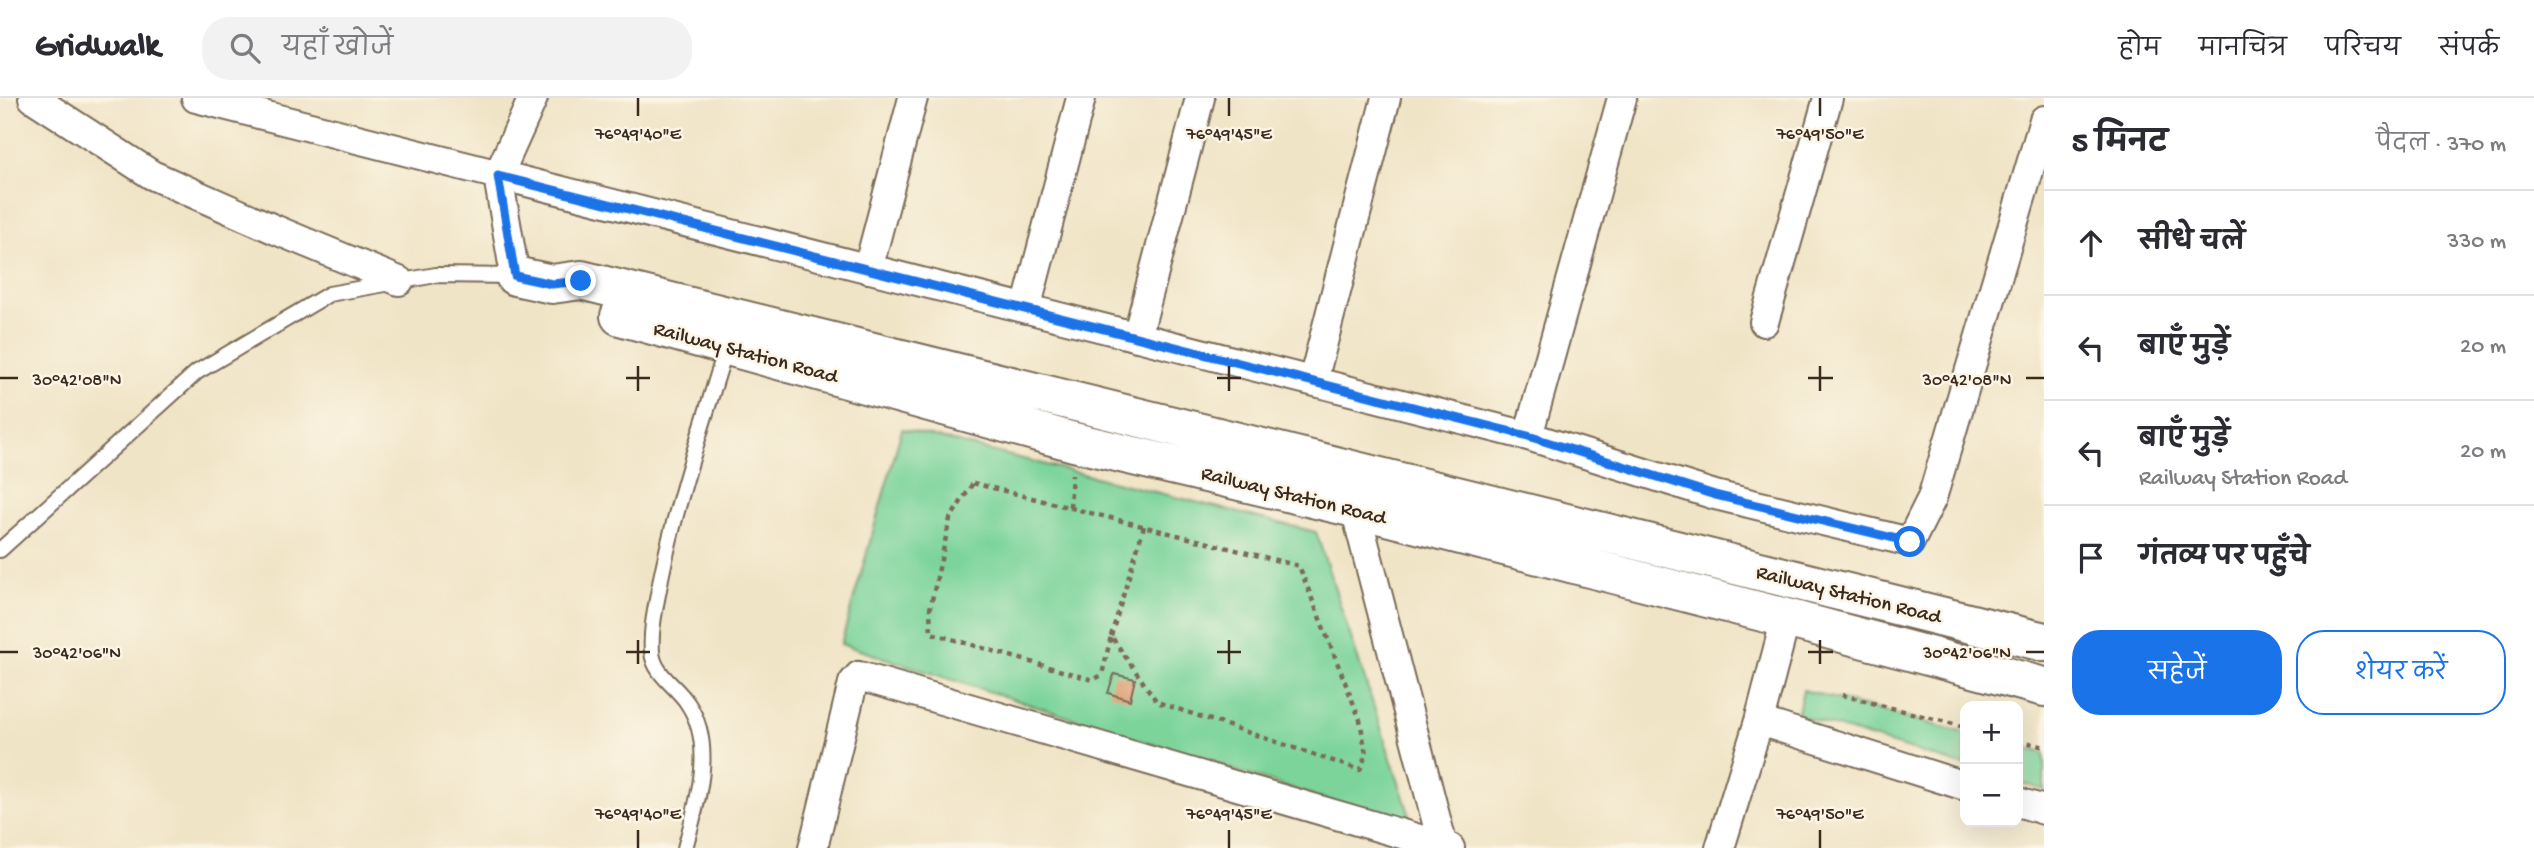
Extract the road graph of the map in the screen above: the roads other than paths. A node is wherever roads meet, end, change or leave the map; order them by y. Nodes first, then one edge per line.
1 (33, 98) edge
2 (195, 98) edge
3 (533, 98) edge
4 (913, 98) edge
5 (1081, 98) edge
6 (1200, 98) edge
7 (1386, 98) edge
8 (1622, 98) edge
9 (1828, 98) edge
10 (2044, 120) edge
11 (498, 176) junction
12 (868, 269) junction
13 (515, 276) junction
14 (399, 281) junction
15 (552, 284) junction
16 (1026, 309) junction
17 (1764, 322) dead end
18 (1137, 337) junction
19 (726, 346) junction
20 (1313, 382) junction
21 (1528, 436) junction
22 (1355, 508) junction
23 (0, 550) edge
24 (1786, 618) junction
25 (2044, 642) edge
26 (2044, 687) edge
27 (1759, 721) junction
28 (1960, 784) edge
29 (2023, 804) edge
30 (2044, 810) edge
31 (1446, 847) edge
32 (685, 848) edge
33 (813, 848) edge
34 (1720, 848) edge

1 - 14 street
2 - 11 street
3 - 11 street
4 - 12 street
5 - 16 street
6 - 18 street
7 - 20 street
8 - 21 street
9 - 17 street
10 - 21 street
11 - 12 street
11 - 13 street
12 - 16 street
13 - 14 lane
13 - 15 street, Railway Station Road
14 - 23 lane
15 - 19 street, Railway Station Road
15 - 25 street, Railway Station Road
16 - 18 street
18 - 20 street
19 - 22 street, Railway Station Road
19 - 32 lane
20 - 21 street
22 - 24 street, Railway Station Road
22 - 31 street
24 - 26 street, Railway Station Road
24 - 27 street
27 - 28 street
27 - 34 street
29 - 30 street
31 - 33 street

